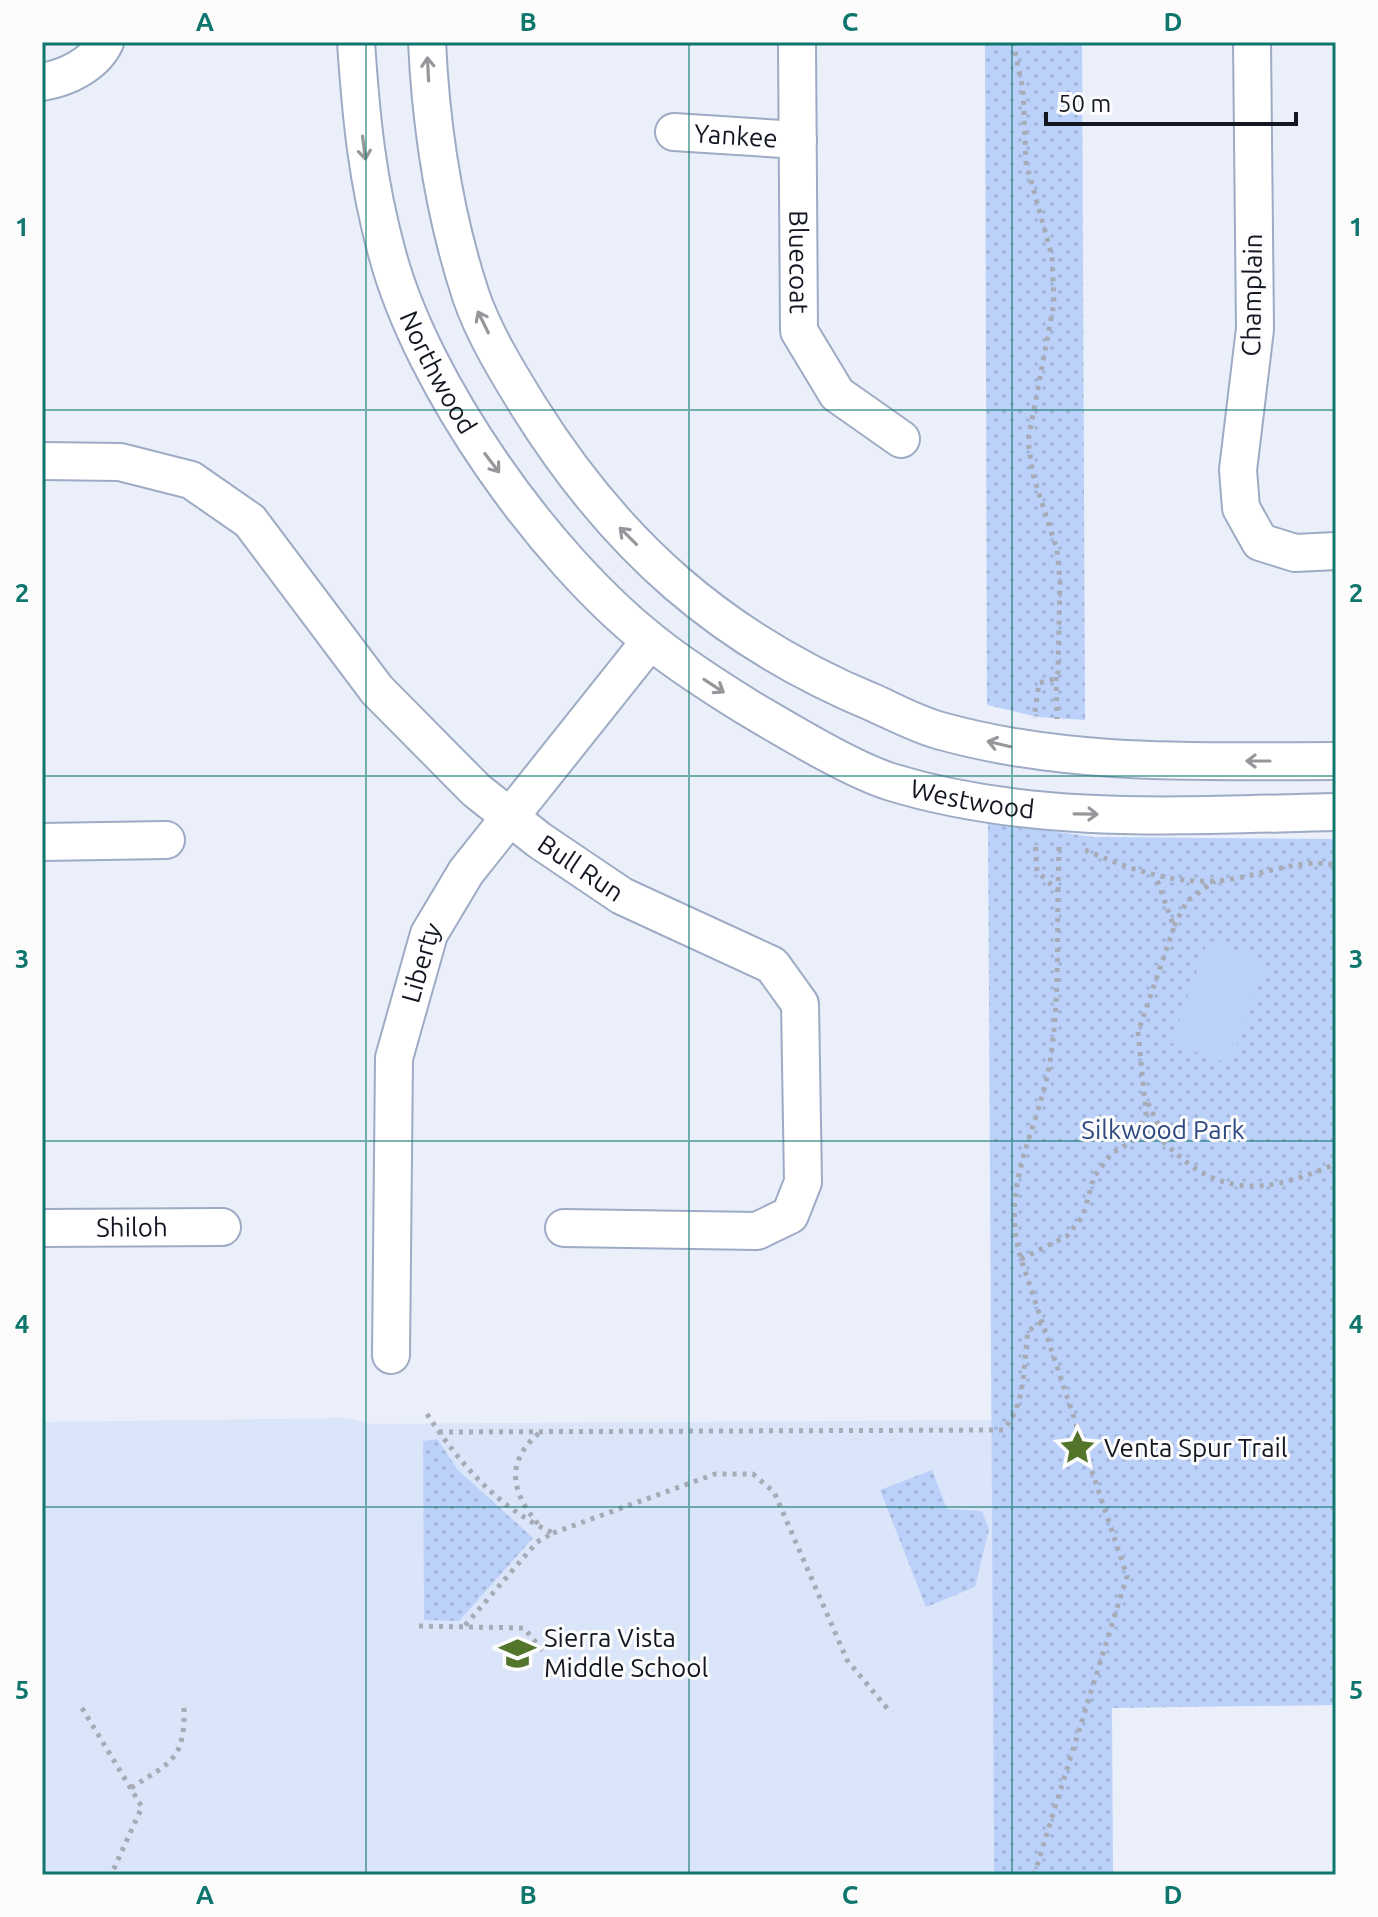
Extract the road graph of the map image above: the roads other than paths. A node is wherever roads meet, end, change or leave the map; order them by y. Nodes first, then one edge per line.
1 (105, 42) edge
2 (356, 42) edge
3 (427, 42) edge
4 (797, 42) edge
5 (1252, 42) edge
6 (42, 82) edge
7 (674, 132) dead end
8 (798, 140) junction
9 (901, 439) dead end
10 (42, 461) edge
11 (1336, 551) edge
12 (650, 641) junction
13 (1336, 761) edge
14 (1336, 812) edge
15 (509, 817) junction
16 (166, 840) dead end
17 (42, 842) edge
18 (222, 1227) dead end
19 (42, 1228) edge
20 (564, 1228) dead end
21 (391, 1355) dead end

1 - 6 street
2 -> 12 street, Northwood
13 -> 3 street
4 - 8 street, Bluecoat
5 - 11 street, Champlain
7 - 8 street, Yankee
8 - 9 street, Bluecoat
10 - 15 street, Bull Run
12 -> 14 street, Westwood
12 - 15 street, Liberty
15 - 20 street, Bull Run
15 - 21 street, Liberty
16 - 17 street
18 - 19 street, Shiloh

